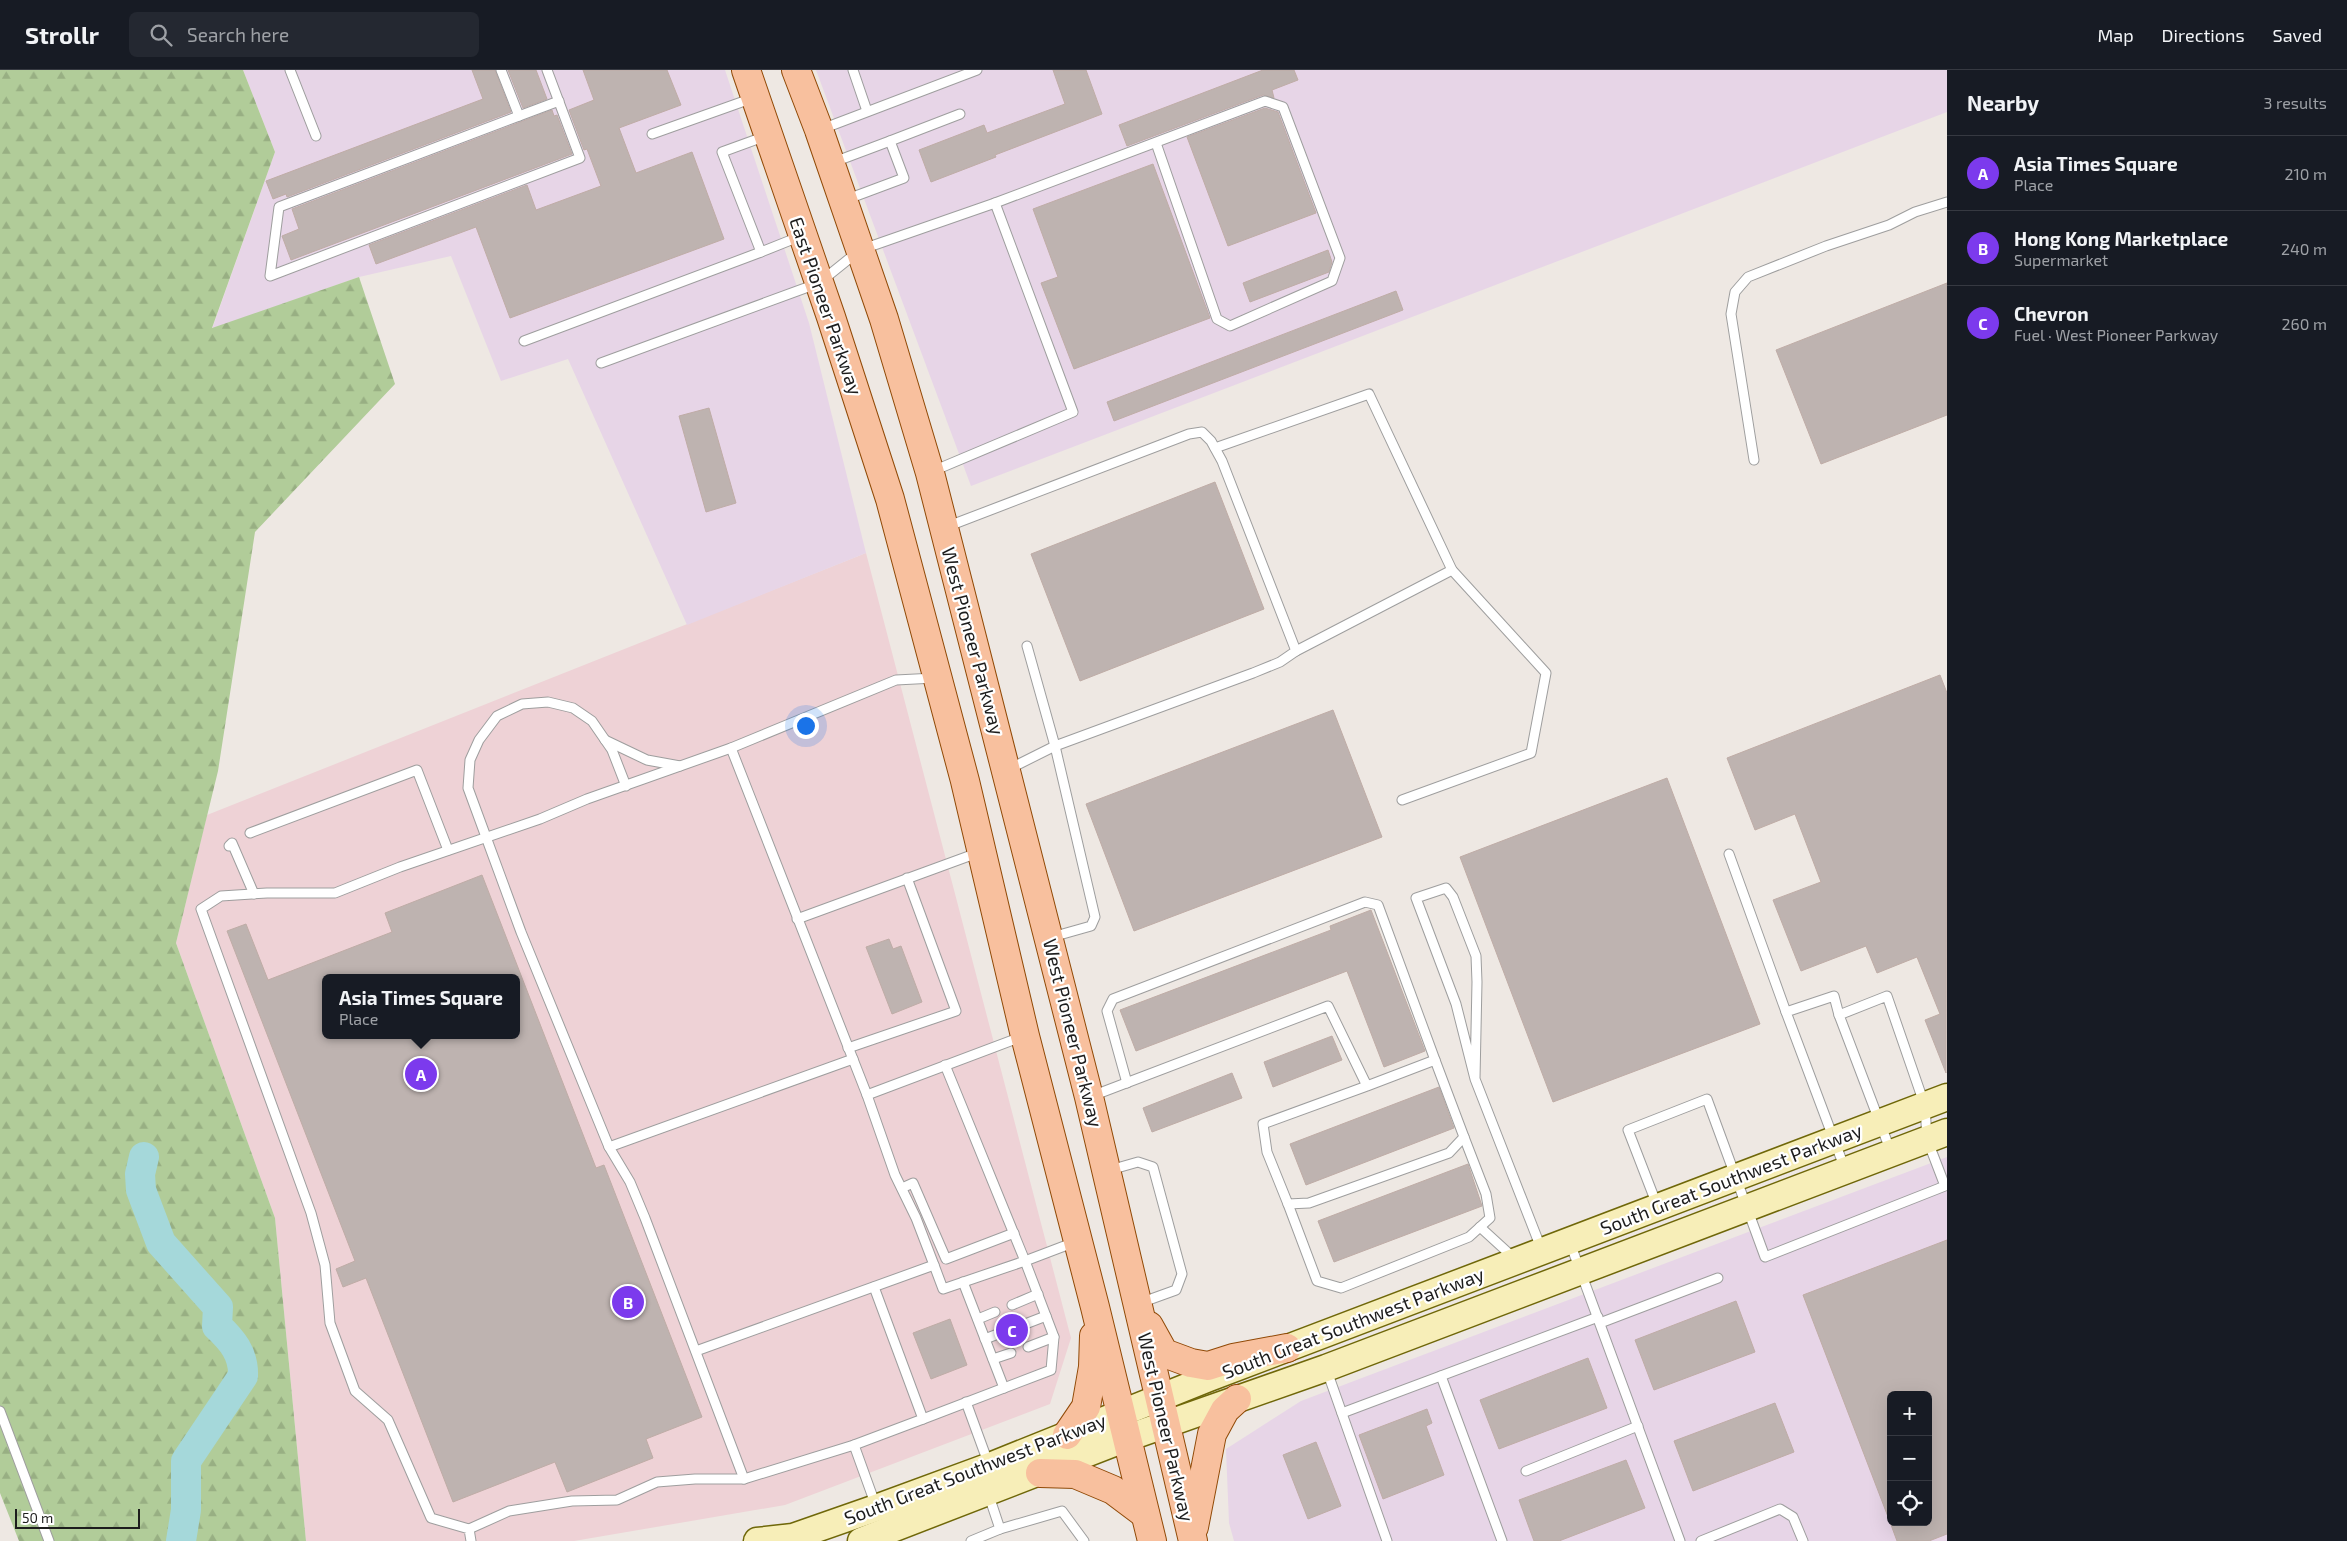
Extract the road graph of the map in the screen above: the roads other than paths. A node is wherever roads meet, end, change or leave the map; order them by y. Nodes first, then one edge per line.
1 (290, 70) edge
2 (501, 70) edge
3 (547, 70) edge
4 (746, 70) edge
5 (796, 70) edge
6 (853, 70) edge
7 (977, 70) edge
8 (756, 97) junction
9 (559, 101) junction
10 (867, 111) junction
11 (960, 114) dead end
12 (519, 116) junction
13 (820, 130) junction
14 (652, 134) dead end
15 (768, 135) junction
16 (316, 136) dead end
17 (890, 141) junction
18 (1156, 143) junction
19 (831, 164) junction
20 (843, 201) junction
21 (1947, 202) edge
22 (995, 203) junction
23 (802, 236) junction
24 (860, 250) junction
25 (761, 252) junction
26 (818, 284) junction
27 (524, 340) dead end
28 (601, 363) dead end
29 (1215, 448) junction
30 (1754, 460) dead end
31 (930, 472) junction
32 (944, 528) junction
33 (1452, 570) junction
34 (1027, 646) dead end
35 (1296, 651) junction
36 (938, 678) junction
37 (605, 740) junction
38 (1055, 746) junction
39 (731, 748) junction
40 (680, 766) junction
41 (1007, 770) junction
42 (965, 781) junction
43 (626, 786) junction
44 (1402, 800) dead end
45 (250, 833) dead end
46 (486, 837) junction
47 (228, 846) dead end
48 (448, 850) junction
49 (980, 852) junction
50 (1729, 854) dead end
51 (907, 878) junction
52 (254, 894) junction
53 (797, 920) junction
54 (1049, 938) junction
55 (1786, 1012) junction
56 (1839, 1015) junction
57 (1025, 1036) junction
58 (848, 1048) junction
59 (853, 1059) junction
60 (1435, 1060) junction
61 (945, 1066) junction
62 (1475, 1079) junction
63 (1127, 1083) junction
64 (1367, 1086) junction
65 (867, 1095) junction
66 (1089, 1096) junction
67 (1936, 1101) edge
68 (1880, 1123) junction
69 (1937, 1135) edge
70 (1464, 1137) junction
71 (1834, 1140) junction
72 (609, 1147) junction
73 (1891, 1152) junction
74 (1107, 1170) junction
75 (1845, 1170) junction
76 (1736, 1177) junction
77 (1946, 1185) edge
78 (902, 1188) junction
79 (1288, 1204) junction
80 (1658, 1207) junction
81 (1748, 1207) junction
82 (1480, 1227) junction
83 (1014, 1233) junction
84 (1569, 1240) junction
85 (1078, 1241) junction
86 (1542, 1251) junction
87 (1516, 1260) junction
88 (1025, 1261) junction
89 (934, 1265) junction
90 (1580, 1270) junction
91 (1718, 1278) dead end
92 (964, 1282) junction
93 (874, 1287) junction
94 (1038, 1294) junction
95 (1137, 1304) junction
96 (1012, 1305) dead end
97 (1095, 1307) junction
98 (995, 1312) dead end
99 (1046, 1316) junction
100 (978, 1320) junction
101 (1599, 1320) junction
102 (1020, 1326) dead end
103 (1003, 1332) dead end
104 (1054, 1337) junction
105 (985, 1339) junction
106 (1028, 1346) dead end
107 (1287, 1348) junction
108 (696, 1351) junction
109 (1011, 1353) dead end
110 (993, 1359) junction
111 (1326, 1368) junction
112 (1441, 1376) junction
113 (1004, 1388) junction
114 (1160, 1398) junction
115 (1237, 1399) junction
116 (966, 1402) junction
117 (0, 1412) edge
118 (1342, 1413) junction
119 (923, 1418) junction
120 (1166, 1425) junction
121 (1124, 1426) junction
122 (1638, 1426) junction
123 (1067, 1435) junction
124 (854, 1445) junction
125 (990, 1466) junction
126 (1526, 1471) dead end
127 (1040, 1473) junction
128 (744, 1479) junction
129 (988, 1493) junction
130 (1144, 1514) junction
131 (883, 1524) edge
132 (469, 1529) junction
133 (996, 1534) edge
134 (1193, 1540) edge
135 (49, 1541) edge
136 (471, 1541) edge
137 (757, 1541) edge
138 (861, 1541) edge
139 (971, 1541) edge
140 (1084, 1541) edge
141 (1152, 1541) edge
142 (1387, 1541) edge
143 (1502, 1541) edge
144 (1680, 1541) edge
145 (1701, 1541) edge
146 (1802, 1541) edge

1 - 16 lane
2 - 12 lane
3 - 9 lane
4 - 8 main road, East Pioneer Parkway
5 - 13 main road
6 - 10 lane
7 - 10 lane
8 - 14 lane
8 - 15 main road, East Pioneer Parkway
9 - 12 lane
9 - 12 lane
10 - 13 lane
11 - 17 lane
13 - 19 main road
15 - 23 main road, East Pioneer Parkway
15 - 25 lane
17 - 19 lane
17 - 20 lane
18 - 18 lane
18 - 22 lane
19 - 20 main road
20 - 24 main road
21 - 30 lane
22 - 24 lane
22 - 31 lane
23 - 25 lane
23 - 26 main road, East Pioneer Parkway
24 - 26 lane
24 - 31 main road
25 - 27 lane
26 - 28 lane
26 - 36 main road, East Pioneer Parkway
29 - 32 lane
29 - 33 lane
29 - 35 lane
31 - 32 main road
32 - 41 main road, West Pioneer Parkway
33 - 35 lane
33 - 44 lane
34 - 38 lane
35 - 38 lane
36 - 39 lane
36 - 42 main road
37 - 40 lane
37 - 43 lane
37 - 46 lane
38 - 41 lane
38 - 54 lane
39 - 40 lane
39 - 53 lane
40 - 43 lane
41 - 42 main road
41 - 54 main road, West Pioneer Parkway
42 - 49 main road
43 - 46 lane
45 - 48 lane
46 - 48 lane
46 - 72 lane
47 - 52 lane
48 - 52 lane
49 - 51 lane
49 - 57 main road
50 - 55 lane
51 - 53 lane
51 - 58 lane
52 - 132 lane
53 - 58 lane
54 - 66 main road, West Pioneer Parkway
55 - 56 lane
55 - 71 lane
56 - 67 lane
56 - 68 lane
57 - 61 lane
57 - 85 main road
58 - 59 lane
59 - 65 lane
59 - 72 lane
60 - 63 lane
60 - 64 lane
60 - 70 lane
61 - 65 lane
61 - 83 lane
62 - 62 lane
62 - 86 lane
63 - 64 lane
63 - 66 lane
64 - 79 lane
65 - 78 lane
66 - 74 main road, West Pioneer Parkway
67 - 68 main road, South Great Southwest Parkway
67 - 69 lane
68 - 71 main road, South Great Southwest Parkway
68 - 73 lane
69 - 73 main road, South Great Southwest Parkway
69 - 77 lane
70 - 79 lane
70 - 82 lane
71 - 75 lane
71 - 76 main road, South Great Southwest Parkway
72 - 108 lane
73 - 75 main road, South Great Southwest Parkway
74 - 95 main road, West Pioneer Parkway
74 - 95 lane
75 - 81 main road, South Great Southwest Parkway
76 - 80 main road, South Great Southwest Parkway
76 - 80 lane
76 - 81 lane
77 - 81 lane
78 - 83 lane
78 - 89 lane
79 - 82 lane
80 - 84 main road, South Great Southwest Parkway
81 - 90 main road, South Great Southwest Parkway
82 - 87 lane
83 - 88 lane
84 - 86 main road, South Great Southwest Parkway
84 - 90 lane
85 - 88 lane
85 - 97 main road
86 - 87 main road, South Great Southwest Parkway
87 - 107 main road, South Great Southwest Parkway
88 - 92 lane
88 - 94 lane
89 - 92 lane
89 - 93 lane
90 - 101 lane
90 - 111 main road, South Great Southwest Parkway
91 - 101 lane
92 - 100 lane
93 - 108 lane
93 - 119 lane
94 - 96 lane
94 - 99 lane
95 - 107 main road
95 - 114 main road, West Pioneer Parkway
97 - 121 main road
97 - 123 main road
98 - 100 lane
99 - 102 lane
99 - 104 lane
100 - 105 lane
101 - 112 lane
101 - 122 lane
103 - 105 lane
104 - 106 lane
104 - 113 lane
105 - 110 lane
107 - 114 main road, South Great Southwest Parkway
108 - 128 lane
109 - 110 lane
110 - 113 lane
111 - 115 main road, South Great Southwest Parkway
111 - 118 lane
112 - 118 lane
112 - 143 lane
113 - 116 lane
114 - 120 main road, West Pioneer Parkway
114 - 121 main road, South Great Southwest Parkway
115 - 120 main road, South Great Southwest Parkway
115 - 134 main road
116 - 119 lane
116 - 125 lane
117 - 135 lane
118 - 142 lane
119 - 124 lane
120 - 121 main road, South Great Southwest Parkway
120 - 134 main road, West Pioneer Parkway
121 - 123 main road, South Great Southwest Parkway
121 - 127 main road, South Great Southwest Parkway
121 - 130 main road
122 - 126 lane
122 - 144 lane
123 - 125 main road, South Great Southwest Parkway
124 - 128 lane
124 - 131 lane
125 - 131 main road, South Great Southwest Parkway
127 - 129 main road, South Great Southwest Parkway
127 - 130 main road
128 - 132 lane
129 - 131 main road, South Great Southwest Parkway
129 - 133 lane
130 - 141 main road
131 - 137 main road, South Great Southwest Parkway
131 - 138 main road, South Great Southwest Parkway
132 - 136 lane
133 - 139 lane
133 - 140 lane
145 - 146 lane

